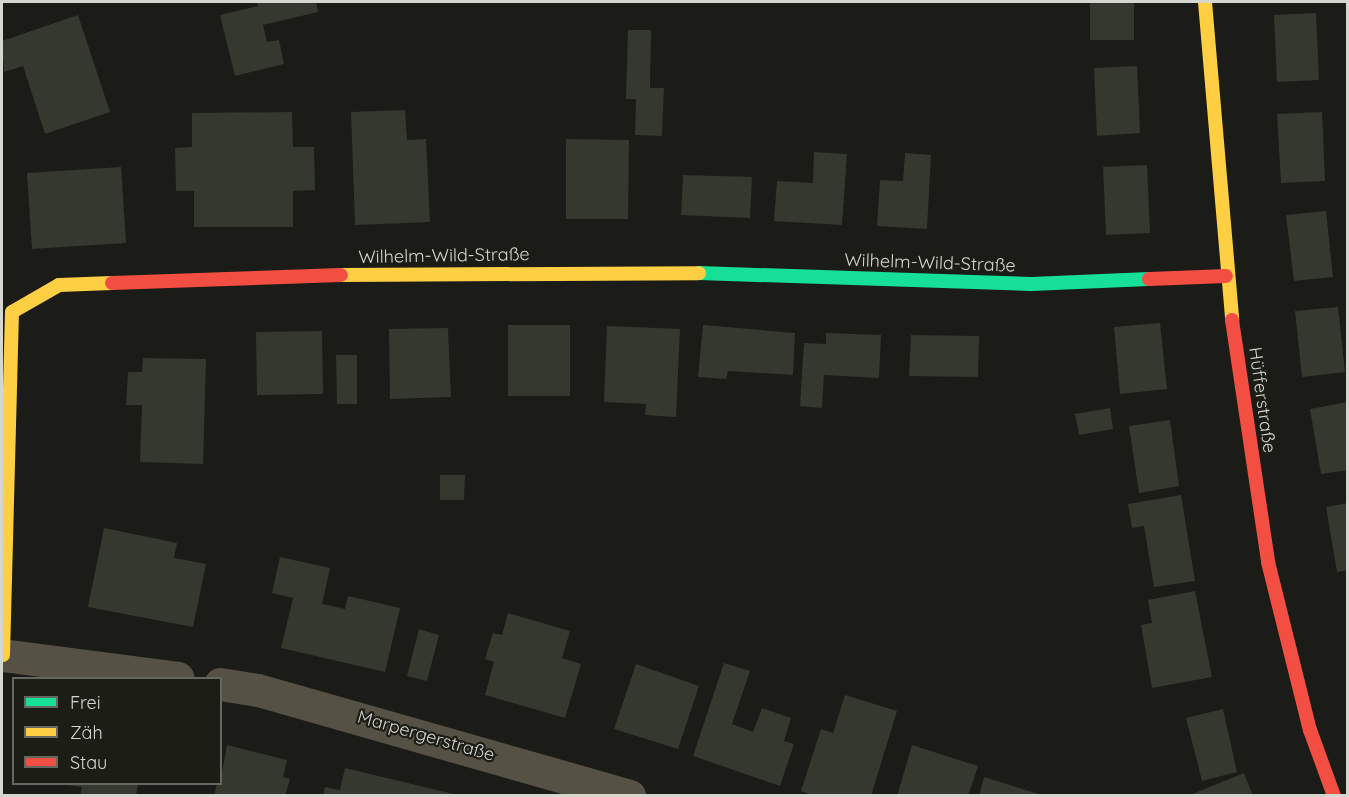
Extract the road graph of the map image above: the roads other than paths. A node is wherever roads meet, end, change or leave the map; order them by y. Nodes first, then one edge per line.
1 (1205, 2) edge
2 (1226, 276) junction
3 (2, 655) edge
4 (169, 677) edge
5 (222, 684) edge
6 (629, 795) edge
7 (1334, 795) edge

1 - 2 street, Hüfferstraße
2 - 3 street, Wilhelm-Wild-Straße
2 - 7 street, Hüfferstraße
3 - 4 street
5 - 6 street, Marpergerstraße

